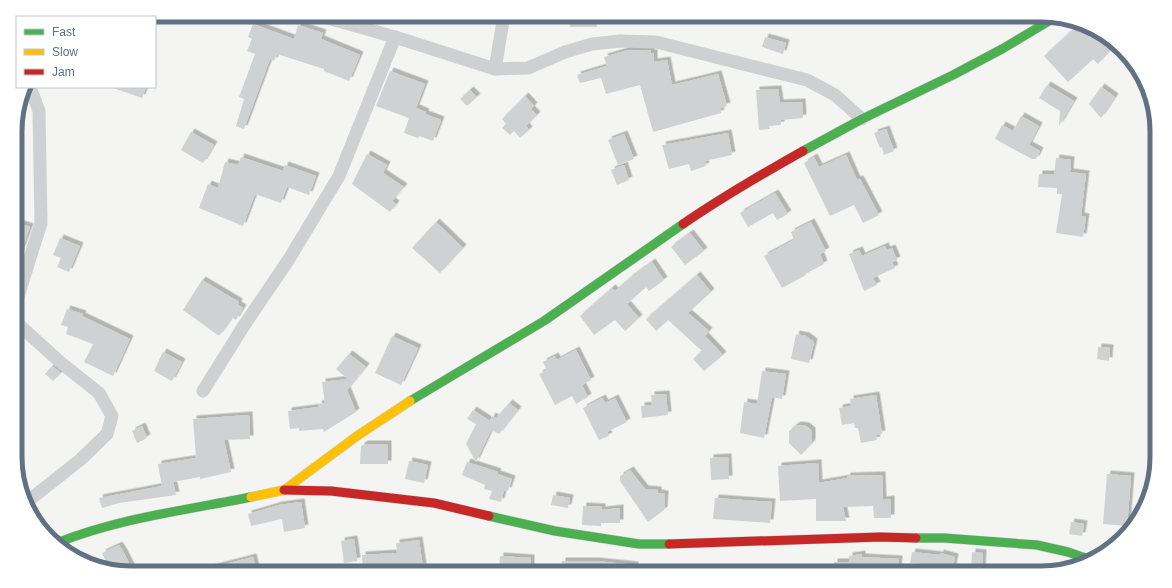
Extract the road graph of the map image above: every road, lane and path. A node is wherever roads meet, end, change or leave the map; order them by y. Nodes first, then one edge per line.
1 (342, 22) edge
2 (503, 22) edge
3 (1047, 22) edge
4 (395, 37) junction
5 (495, 69) junction
6 (31, 89) edge
7 (862, 119) junction
8 (22, 283) edge
9 (22, 327) edge
10 (203, 391) dead end
11 (284, 490) junction
12 (31, 499) edge
13 (62, 541) edge
14 (1083, 557) edge

1 - 4 street
2 - 5 street
3 - 7 street
4 - 5 street
4 - 10 street
5 - 7 street
6 - 8 street
7 - 11 street
9 - 12 street
11 - 13 street
11 - 14 street

